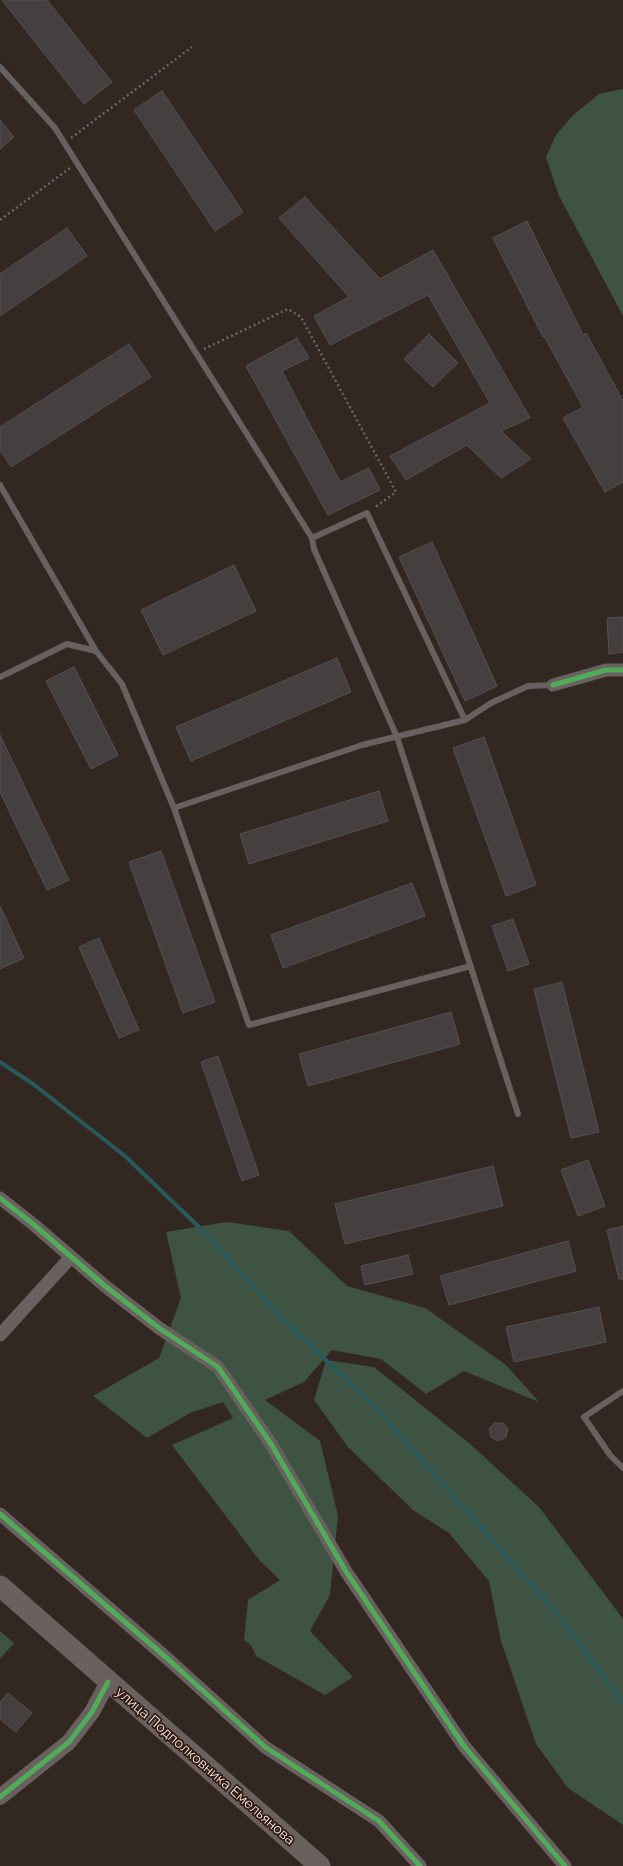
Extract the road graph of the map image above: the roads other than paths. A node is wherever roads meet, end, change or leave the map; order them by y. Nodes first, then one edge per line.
1 (0, 67) edge
2 (0, 485) edge
3 (312, 538) junction
4 (96, 651) junction
5 (623, 670) edge
6 (0, 677) edge
7 (553, 685) joint
8 (465, 720) junction
9 (397, 737) junction
10 (174, 808) junction
11 (471, 966) junction
12 (518, 1114) dead end
13 (0, 1198) edge
14 (71, 1257) junction
15 (1, 1333) edge
16 (623, 1392) edge
17 (623, 1468) edge
18 (0, 1514) edge
19 (0, 1586) edge
20 (108, 1682) junction
21 (0, 1797) edge
22 (320, 1866) edge
23 (420, 1866) edge
24 (565, 1866) edge

1 - 3 lane
2 - 4 lane
3 - 8 lane
3 - 9 lane
4 - 6 lane
4 - 10 lane
5 - 7 street
7 - 8 lane
8 - 9 lane
9 - 10 lane
9 - 11 lane
10 - 11 lane
11 - 12 lane
13 - 14 street
14 - 15 street
14 - 24 street
16 - 17 lane
18 - 23 street
19 - 20 main road, улица Подполковника Емельянова
20 - 21 street
20 - 22 main road, улица Подполковника Емельянова

